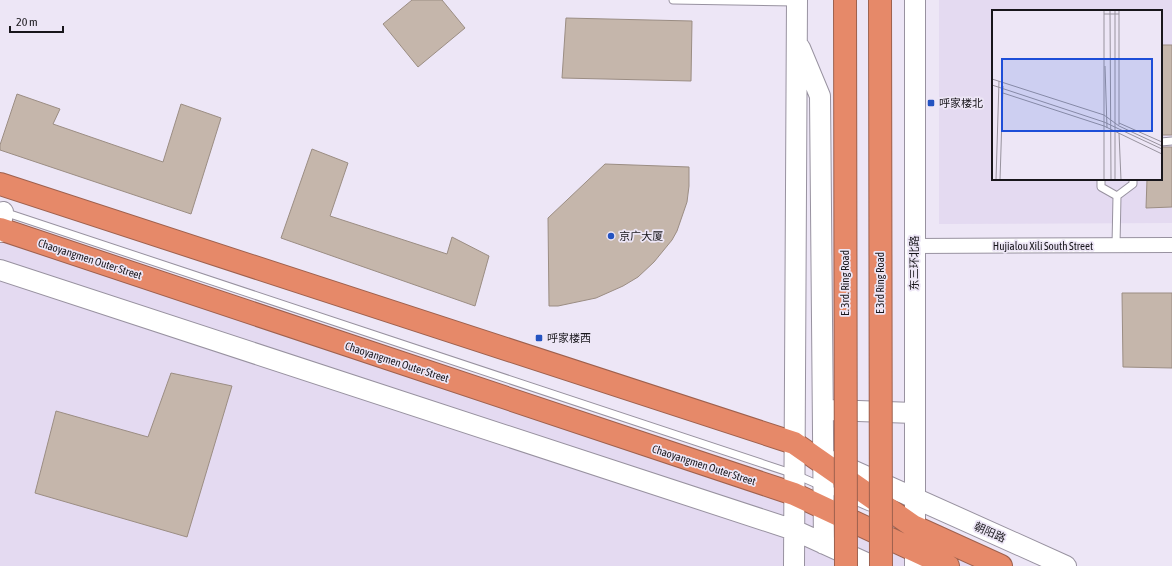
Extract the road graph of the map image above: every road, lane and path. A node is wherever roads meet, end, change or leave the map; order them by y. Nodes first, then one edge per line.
1 (673, 0) edge
2 (845, 0) edge
3 (880, 0) edge
4 (915, 0) edge
5 (797, 1) edge
6 (796, 40) junction
7 (1172, 141) edge
8 (1162, 142) edge
9 (1101, 180) edge
10 (1133, 180) edge
11 (0, 184) edge
12 (1117, 196) junction
13 (1, 223) edge
14 (1116, 245) junction
15 (1172, 245) edge
16 (914, 246) junction
17 (0, 270) edge
18 (794, 409) junction
19 (823, 410) junction
20 (914, 413) junction
21 (794, 443) junction
22 (823, 460) junction
23 (794, 484) junction
24 (823, 498) junction
25 (913, 498) junction
26 (913, 526) junction
27 (794, 530) junction
28 (824, 544) junction
29 (914, 558) edge
30 (794, 566) edge
31 (846, 566) edge
32 (873, 566) edge
33 (881, 566) edge
34 (948, 566) edge
35 (1001, 566) edge
36 (1066, 566) edge

1 - 5 lane
2 - 31 highway, E. 3rd. Ring Road, bridge
3 - 33 highway, E 3rd Ring Road, bridge
4 - 16 street, 东三环北路
5 - 6 street
6 - 18 street
6 - 19 street
7 - 8 lane
9 - 12 lane
10 - 12 lane
11 - 21 highway
12 - 14 lane
13 - 23 highway, Chaoyangmen Outer Street
14 - 15 street, Hujialou Xili South Street
14 - 16 street, Hujialou Xili South Street
16 - 20 street, 东三环北路
17 - 27 street
18 - 19 street
18 - 21 street
19 - 20 street
19 - 22 street
20 - 25 street, 东三环北路
21 - 22 highway
21 - 23 street
22 - 24 street
22 - 25 street, 朝阳路
22 - 26 highway
23 - 24 highway, Chaoyangmen Outer Street
23 - 27 street
24 - 26 lane
24 - 28 street
24 - 29 highway, Chaoyangmen Outer Street
25 - 26 street, 东三环北路
25 - 36 street, 朝阳路
26 - 29 street, 东三环北路
26 - 35 highway
27 - 28 street
27 - 30 street
28 - 32 street
29 - 34 highway, Chaoyangmen Outer Street

